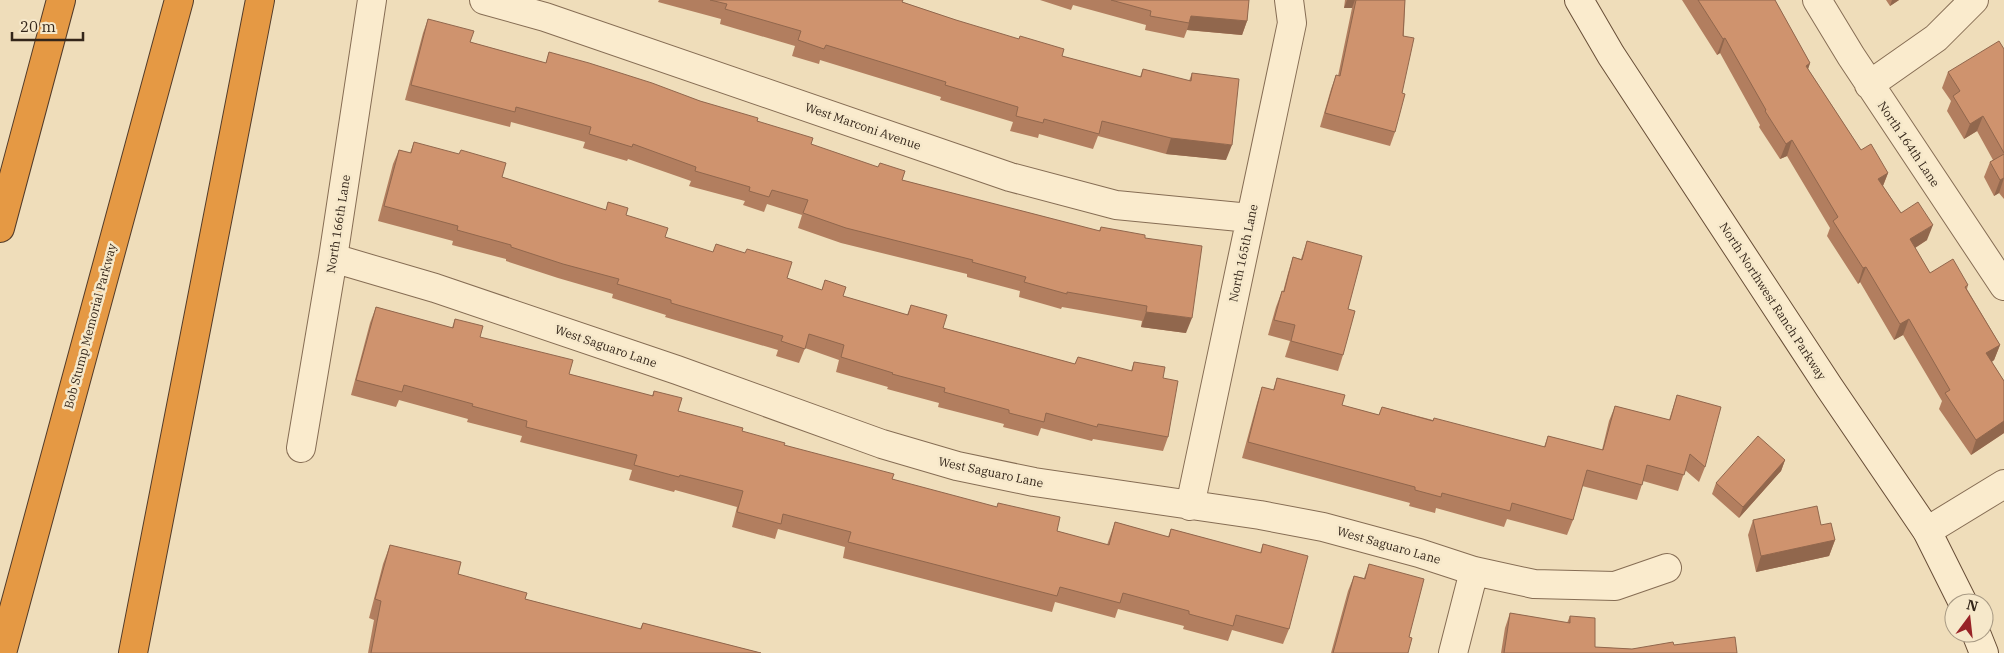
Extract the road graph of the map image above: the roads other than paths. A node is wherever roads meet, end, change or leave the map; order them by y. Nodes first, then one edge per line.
1 (61, 0) edge
2 (179, 0) edge
3 (260, 0) edge
4 (372, 0) edge
5 (484, 0) edge
6 (1290, 0) edge
7 (1579, 0) edge
8 (1817, 0) edge
9 (1974, 0) edge
10 (1869, 85) junction
11 (1250, 218) junction
12 (0, 228) edge
13 (333, 258) junction
14 (2004, 286) edge
15 (301, 448) dead end
16 (2004, 484) edge
17 (1190, 506) junction
18 (1927, 531) junction
19 (1667, 568) dead end
20 (1474, 571) junction
21 (1958, 593) edge
22 (2, 653) edge
23 (134, 653) edge
24 (1453, 653) edge

1 - 12 highway
2 - 22 highway, Bob Stump Memorial Parkway
3 - 23 highway
4 - 13 street, North 166th Lane
5 - 11 street, West Marconi Avenue
6 - 11 street, North 165th Lane
7 - 18 street, North Northwest Ranch Parkway
8 - 10 street, North 164th Lane
9 - 10 street
10 - 14 street, North 164th Lane
11 - 17 street, North 165th Lane
13 - 15 street, North 166th Lane
13 - 17 street, West Saguaro Lane
16 - 18 street
17 - 20 street, West Saguaro Lane
18 - 21 street, North Northwest Ranch Parkway
19 - 20 street, West Saguaro Lane
20 - 24 street

